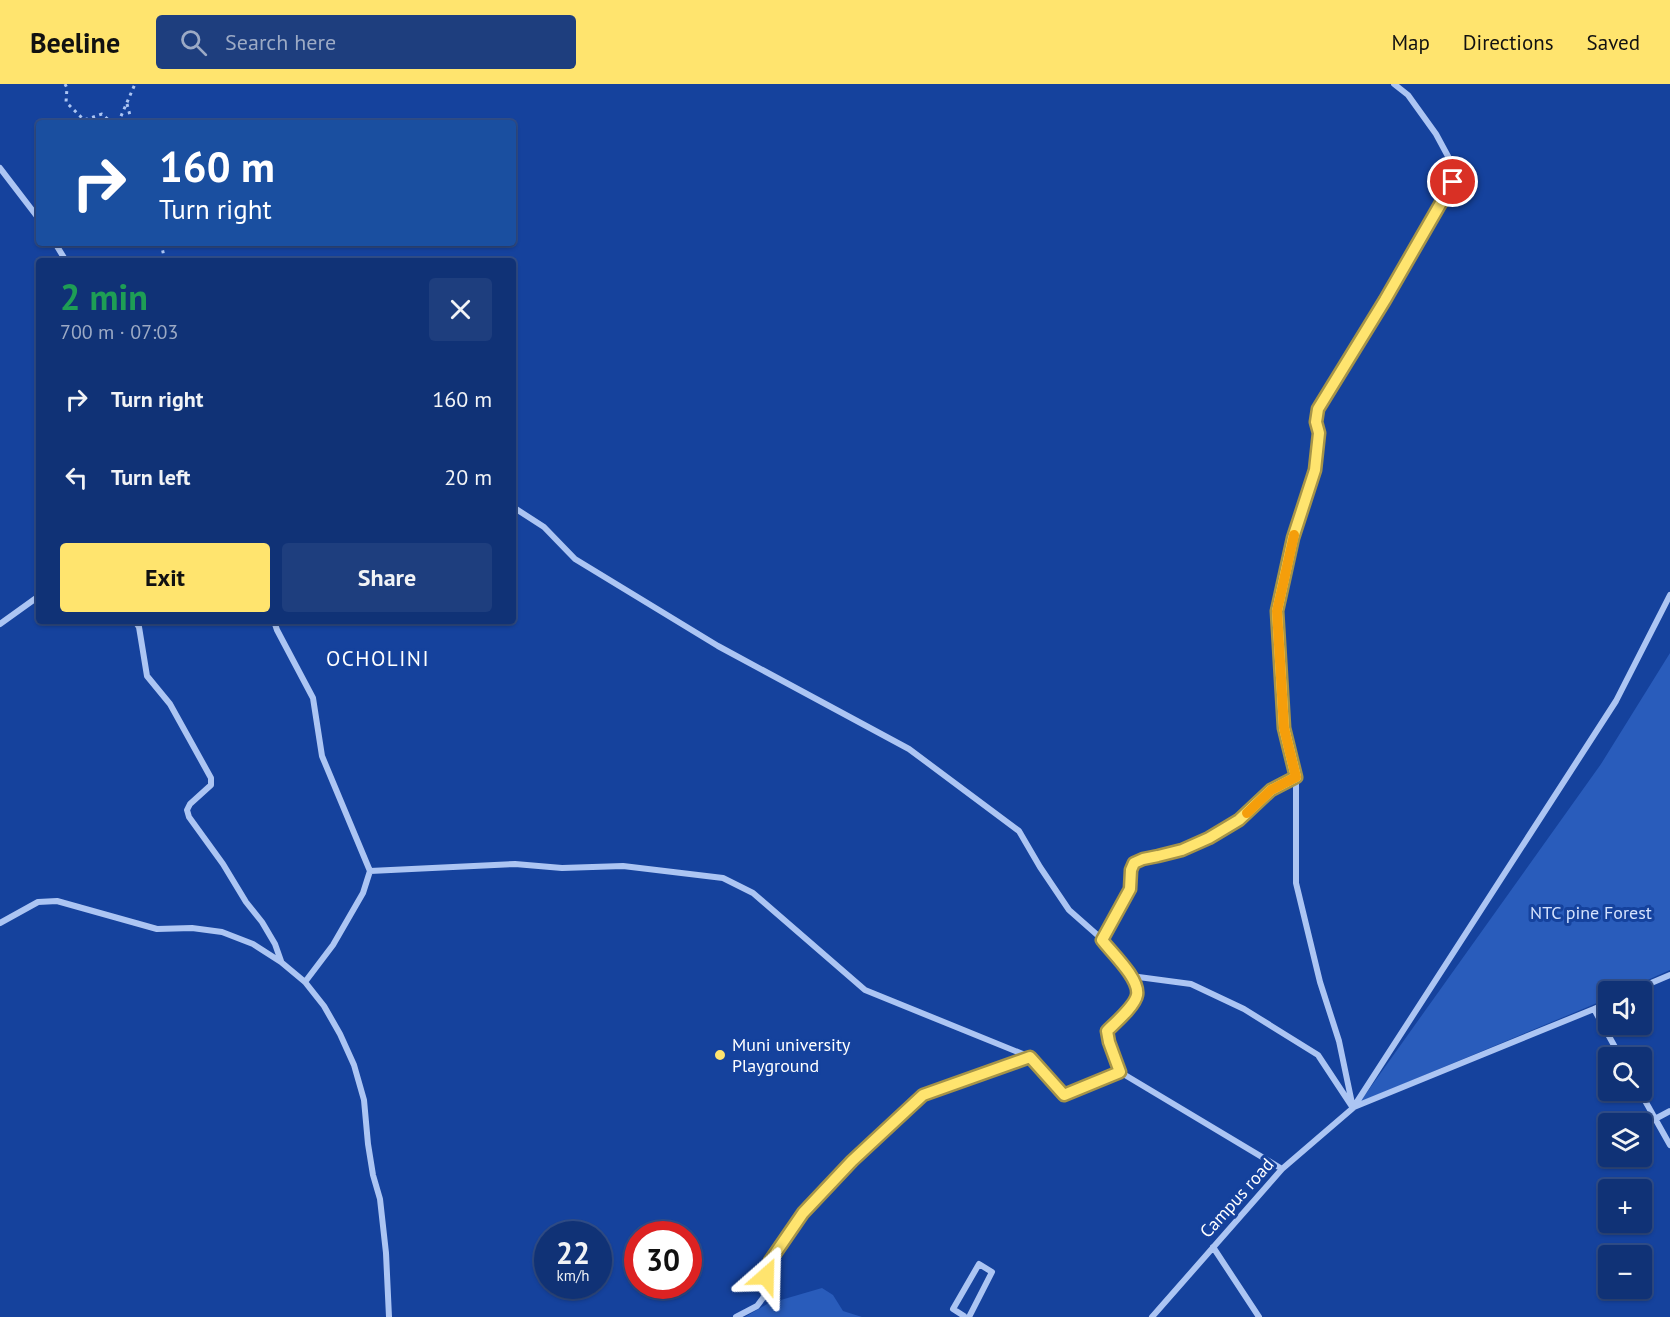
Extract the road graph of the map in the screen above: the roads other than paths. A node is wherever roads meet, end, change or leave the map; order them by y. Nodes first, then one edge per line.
1 (1394, 84) edge
2 (0, 168) edge
3 (36, 215) edge
4 (516, 509) edge
5 (1670, 595) edge
6 (36, 598) edge
7 (0, 624) edge
8 (137, 624) edge
9 (275, 624) edge
10 (1296, 777) junction
11 (370, 871) junction
12 (0, 923) edge
13 (1102, 940) junction
14 (281, 963) junction
15 (1670, 975) edge
16 (1131, 976) junction
17 (305, 982) junction
18 (1652, 983) edge
19 (1598, 1008) edge
20 (1594, 1010) junction
21 (1615, 1047) edge
22 (1030, 1057) junction
23 (1120, 1072) junction
24 (1645, 1101) edge
25 (1353, 1108) junction
26 (1670, 1111) edge
27 (1655, 1119) junction
28 (1670, 1145) edge
29 (1282, 1169) junction
30 (1213, 1247) junction
31 (389, 1317) edge
32 (736, 1317) edge
33 (963, 1317) edge
34 (969, 1317) edge
35 (1152, 1317) edge
36 (1259, 1317) edge

1 - 10 street
2 - 3 street
4 - 13 street
5 - 25 street
6 - 7 street
8 - 14 street
9 - 11 street
10 - 13 street
10 - 25 street
11 - 17 street
11 - 22 street
12 - 14 street
13 - 16 street
14 - 17 street
15 - 18 street
16 - 23 street
16 - 25 street
17 - 31 street
19 - 20 street
20 - 21 street
20 - 25 street
22 - 23 street
22 - 32 street
23 - 29 street
24 - 27 street
25 - 29 street, Campus road
26 - 27 street
27 - 28 street
29 - 30 street, Campus road
30 - 35 street, Campus road
30 - 36 street
33 - 34 street

